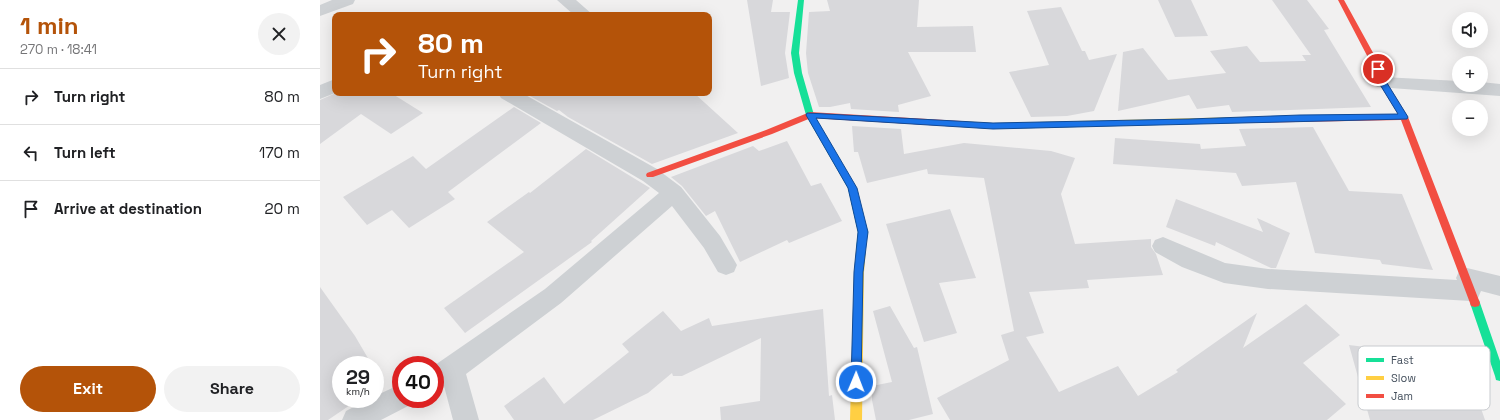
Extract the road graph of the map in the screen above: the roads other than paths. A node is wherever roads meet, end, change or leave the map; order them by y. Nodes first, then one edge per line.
1 (347, 0) edge
2 (565, 0) edge
3 (801, 0) edge
4 (1341, 0) edge
5 (320, 11) edge
6 (581, 12) edge
7 (1383, 83) junction
8 (332, 87) edge
9 (1500, 90) edge
10 (320, 93) edge
11 (512, 96) edge
12 (810, 115) junction
13 (1404, 117) junction
14 (650, 175) junction
15 (674, 193) junction
16 (1163, 246) dead end
17 (726, 265) dead end
18 (1469, 285) junction
19 (1500, 286) edge
20 (1490, 346) edge
21 (1490, 347) edge
22 (444, 373) edge
23 (444, 376) edge
24 (1500, 376) edge
25 (392, 401) edge
26 (355, 420) edge
27 (466, 420) edge
28 (856, 420) edge

1 - 5 street
2 - 6 street
3 - 12 street
4 - 7 street
7 - 9 street
7 - 13 street
8 - 10 street
11 - 14 street
12 - 13 street
12 - 14 street
12 - 28 street
13 - 18 street
14 - 15 street
15 - 17 street
15 - 22 street
16 - 18 street
18 - 19 street
18 - 20 street
21 - 24 street
23 - 27 street
25 - 26 street

